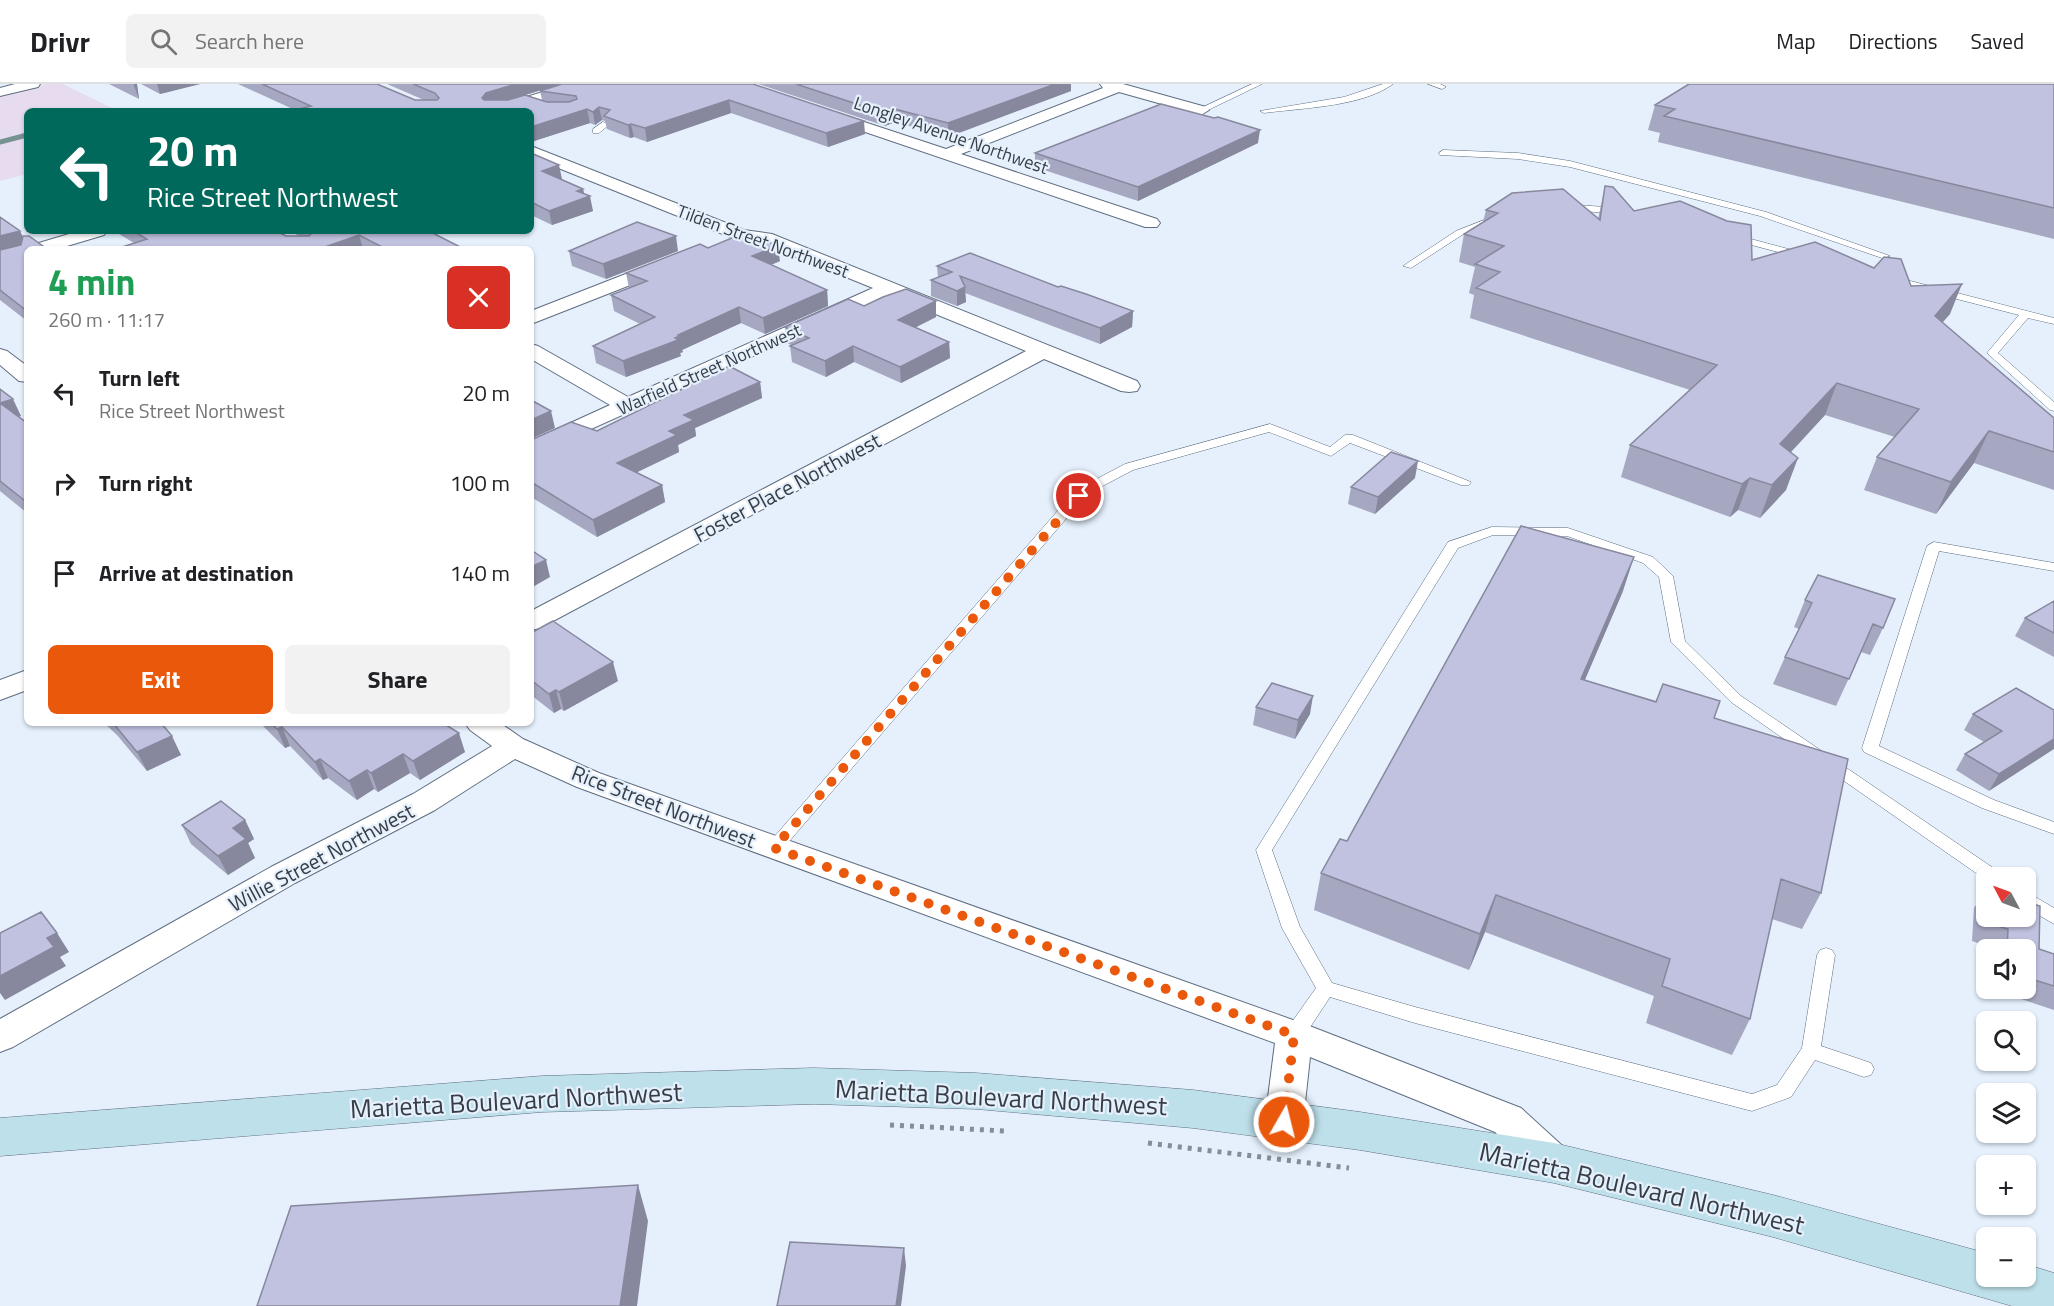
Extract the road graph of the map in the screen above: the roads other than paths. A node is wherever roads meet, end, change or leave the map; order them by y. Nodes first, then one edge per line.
1 (33, 84) edge
2 (584, 84) edge
3 (1389, 84) edge
4 (1432, 84) edge
5 (1252, 85) edge
6 (1113, 86) edge
7 (1442, 87) dead end
8 (4, 88) edge
9 (510, 108) edge
10 (814, 110) edge
11 (1201, 110) joint
12 (1264, 111) dead end
13 (606, 124) edge
14 (596, 131) dead end
15 (534, 152) edge
16 (1443, 153) dead end
17 (946, 154) junction
18 (1552, 207) edge
19 (1512, 213) edge
20 (1632, 213) edge
21 (1151, 224) dead end
22 (88, 234) edge
23 (1720, 234) edge
24 (741, 235) junction
25 (719, 244) edge
26 (48, 246) edge
27 (1886, 256) edge
28 (686, 257) edge
29 (1811, 258) edge
30 (1408, 266) dead end
31 (1879, 276) edge
32 (887, 289) junction
33 (2026, 314) junction
34 (534, 317) edge
35 (2054, 321) edge
36 (1043, 351) junction
37 (534, 352) edge
38 (0, 355) edge
39 (24, 374) edge
40 (1129, 386) dead end
41 (627, 406) junction
42 (2054, 408) edge
43 (534, 448) edge
44 (1465, 482) dead end
45 (2054, 567) edge
46 (534, 620) edge
47 (24, 680) edge
48 (0, 692) edge
49 (484, 726) edge
50 (513, 746) junction
51 (2054, 828) edge
52 (774, 848) junction
53 (1980, 867) edge
54 (2036, 905) edge
55 (2054, 917) edge
56 (1826, 955) dead end
57 (1326, 988) junction
58 (1294, 1035) junction
59 (0, 1037) edge
60 (1811, 1050) junction
61 (1864, 1069) dead end
62 (1284, 1122) junction
63 (0, 1137) edge
64 (1554, 1163) junction
65 (1976, 1273) edge
66 (2024, 1287) edge
67 (2054, 1296) edge

1 - 8 street
2 - 9 street
3 - 12 lane
4 - 7 lane
5 - 11 lane
6 - 11 street
6 - 17 street
10 - 17 street, Longley Avenue Northwest
13 - 14 lane
15 - 24 street, Tilden Street Northwest
16 - 27 lane
17 - 21 street, Longley Avenue Northwest
18 - 20 lane
19 - 30 lane
22 - 26 street
23 - 29 lane
24 - 25 street
24 - 32 street, Tilden Street Northwest
28 - 34 street
31 - 33 lane
32 - 36 street, Tilden Street Northwest
32 - 41 street, Warfield Street Northwest
33 - 35 lane
33 - 42 lane
36 - 40 street, Tilden Street Northwest
36 - 46 street, Foster Place Northwest
37 - 41 street
38 - 39 street
41 - 43 street, Warfield Street Northwest
44 - 52 lane
45 - 51 lane
47 - 48 street
49 - 50 street, Rice Street Northwest
50 - 52 street, Rice Street Northwest
50 - 59 street, Willie Street Northwest
52 - 58 street, Rice Street Northwest
53 - 57 lane
54 - 55 lane
56 - 60 lane
57 - 58 lane
57 - 60 lane
58 - 62 street
58 - 64 street, Rice Street Northwest
60 - 61 lane
62 - 63 main road, Marietta Boulevard Northwest
62 - 64 main road, Marietta Boulevard Northwest
64 - 65 main road, Marietta Boulevard Northwest
66 - 67 main road, Marietta Boulevard Northwest

